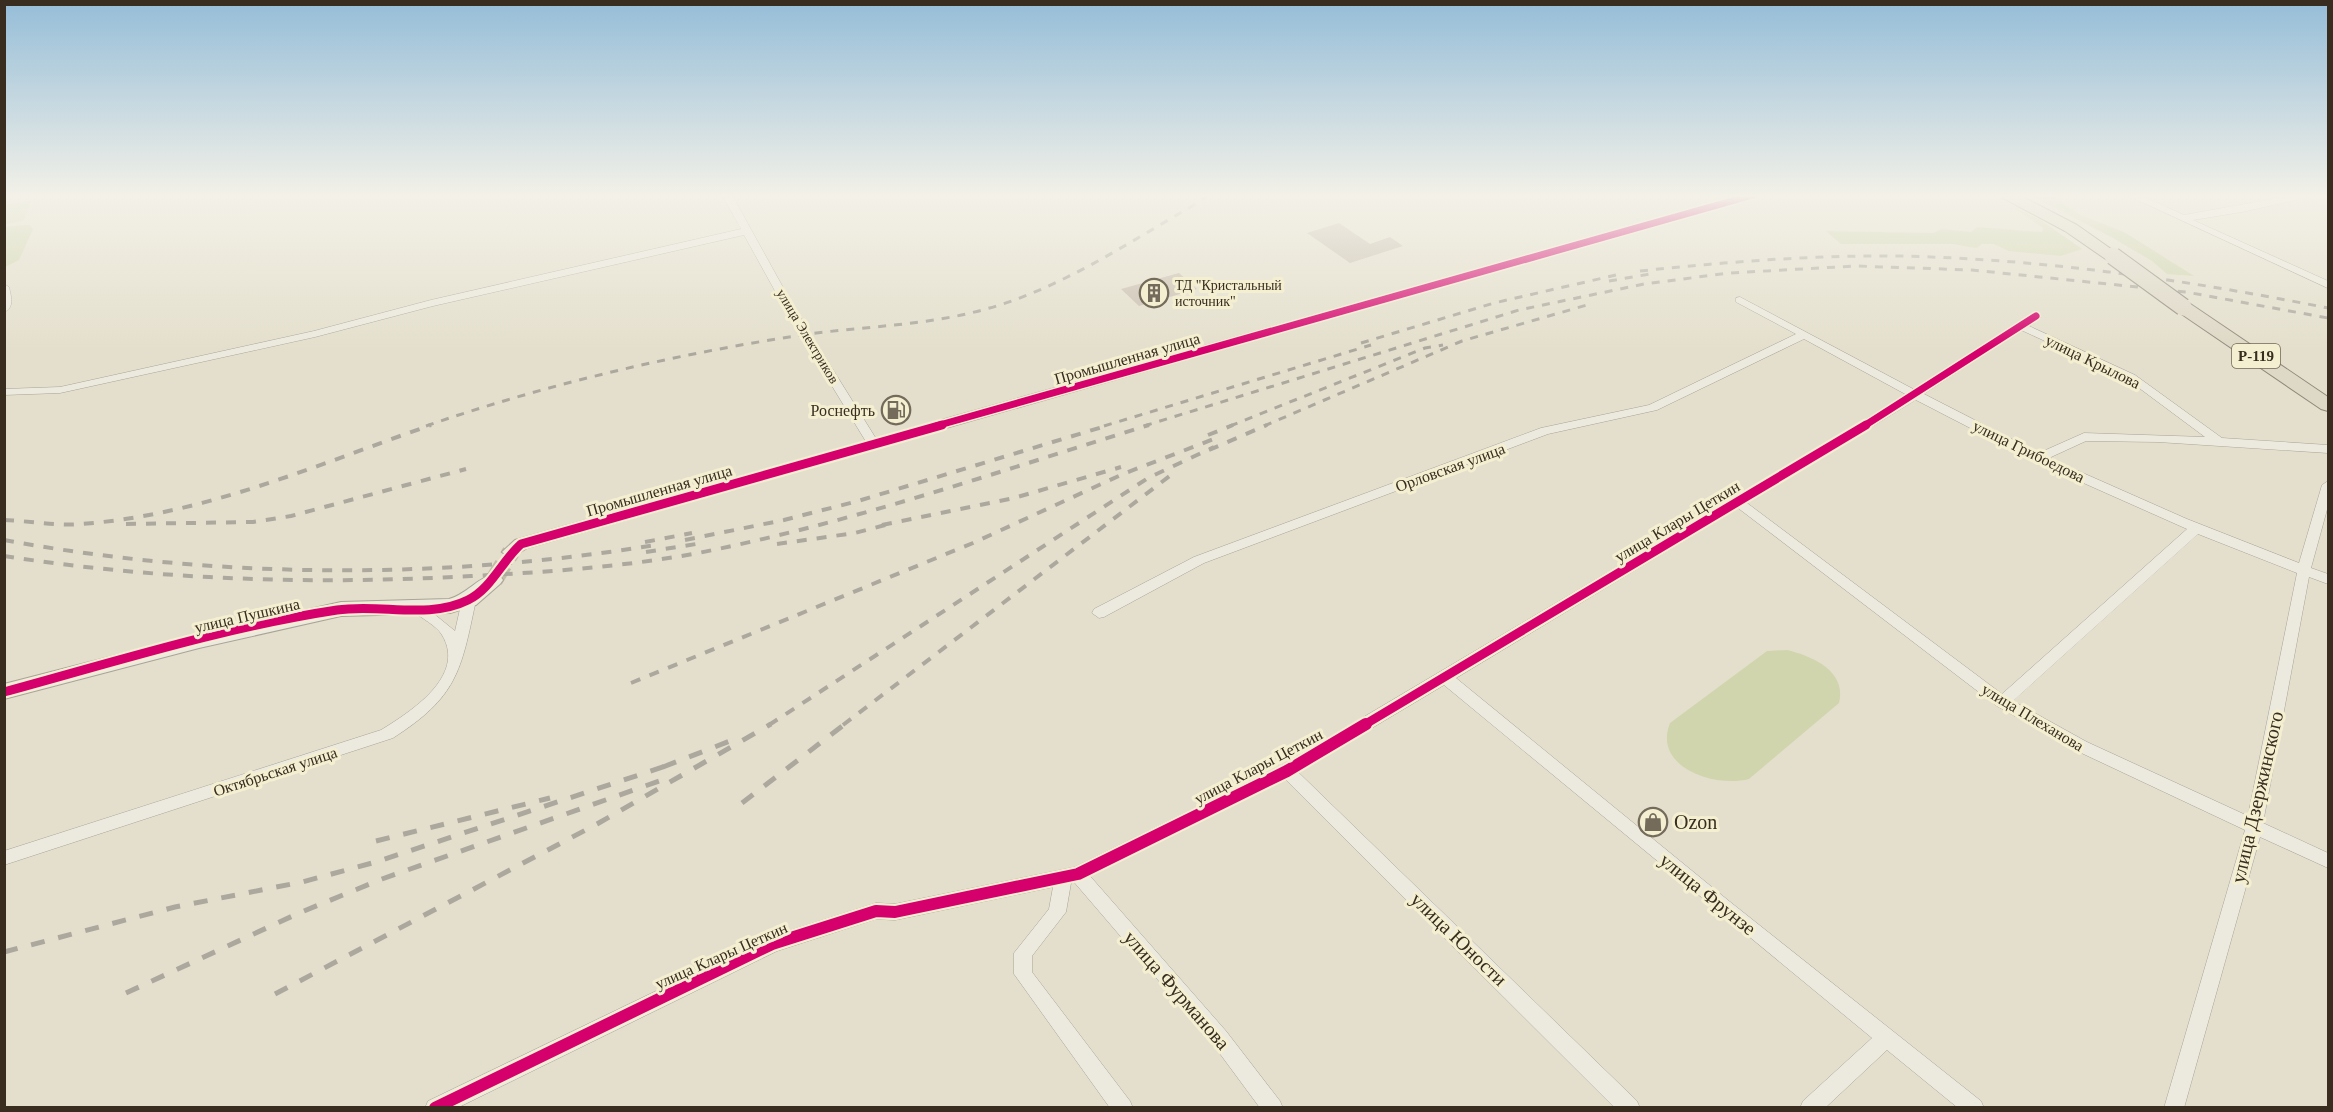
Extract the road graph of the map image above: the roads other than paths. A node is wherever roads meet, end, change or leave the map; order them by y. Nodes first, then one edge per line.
1 (677, 247) edge
2 (756, 247) edge
3 (1571, 247) edge
4 (2100, 247) edge
5 (2247, 247) edge
6 (2328, 285) edge
7 (4, 287) edge
8 (1740, 300) dead end
9 (4, 309) edge
10 (2036, 316) dead end
11 (2021, 326) junction
12 (1804, 334) junction
13 (4, 392) edge
14 (1915, 395) junction
15 (2328, 405) edge
16 (2220, 443) junction
17 (874, 446) junction
18 (2328, 449) edge
19 (2039, 458) junction
20 (2328, 485) edge
21 (1738, 502) junction
22 (2325, 508) edge
23 (2195, 529) junction
24 (511, 552) tunnel mouth
25 (2304, 570) junction
26 (2328, 579) edge
27 (494, 580) tunnel mouth
28 (469, 600) junction
29 (418, 608) junction
30 (1099, 613) dead end
31 (456, 662) junction
32 (1445, 677) junction
33 (4, 692) edge
34 (2002, 702) junction
35 (1287, 771) junction
36 (2254, 829) junction
37 (4, 858) edge
38 (2328, 861) edge
39 (1070, 877) junction
40 (1886, 1038) junction
41 (435, 1107) edge
42 (1124, 1107) edge
43 (1273, 1107) edge
44 (1630, 1107) edge
45 (1810, 1107) edge
46 (1974, 1107) edge
47 (2174, 1107) edge

1 - 13 street
2 - 17 street, улица Электриков
3 - 17 street, Промышленная улица
4 - 15 highway, Р-119, bridge
5 - 6 street
7 - 9 street
8 - 12 street, улица Грибоедова
10 - 11 street, улица Клары Цеткин
11 - 14 street, улица Клары Цеткин
11 - 16 street, улица Крылова
12 - 14 street, улица Грибоедова
12 - 30 street, Орловская улица
14 - 19 street, улица Грибоедова
14 - 21 street, улица Клары Цеткин
16 - 18 street
16 - 19 street
17 - 24 street, Промышленная улица
19 - 23 street, улица Грибоедова
20 - 22 street, улица Дзержинского
21 - 32 street, улица Клары Цеткин
21 - 34 street, улица Плеханова
22 - 25 street, улица Дзержинского
23 - 25 street, улица Грибоедова
23 - 34 street
25 - 26 street, улица Грибоедова
25 - 36 street, улица Дзержинского
27 - 28 street, улица Пушкина
28 - 29 street, улица Пушкина
28 - 31 street, Октябрьская улица
29 - 31 street
29 - 33 street, улица Пушкина
31 - 37 street, Октябрьская улица
32 - 35 street, улица Клары Цеткин
32 - 40 street, улица Фрунзе
34 - 36 street, улица Плеханова
35 - 39 street, улица Клары Цеткин
35 - 44 street, улица Юности
36 - 38 street, улица Плеханова
36 - 47 street, улица Дзержинского
39 - 41 street, улица Клары Цеткин
39 - 42 street
39 - 43 street, улица Фурманова
40 - 45 street
40 - 46 street, улица Фрунзе

